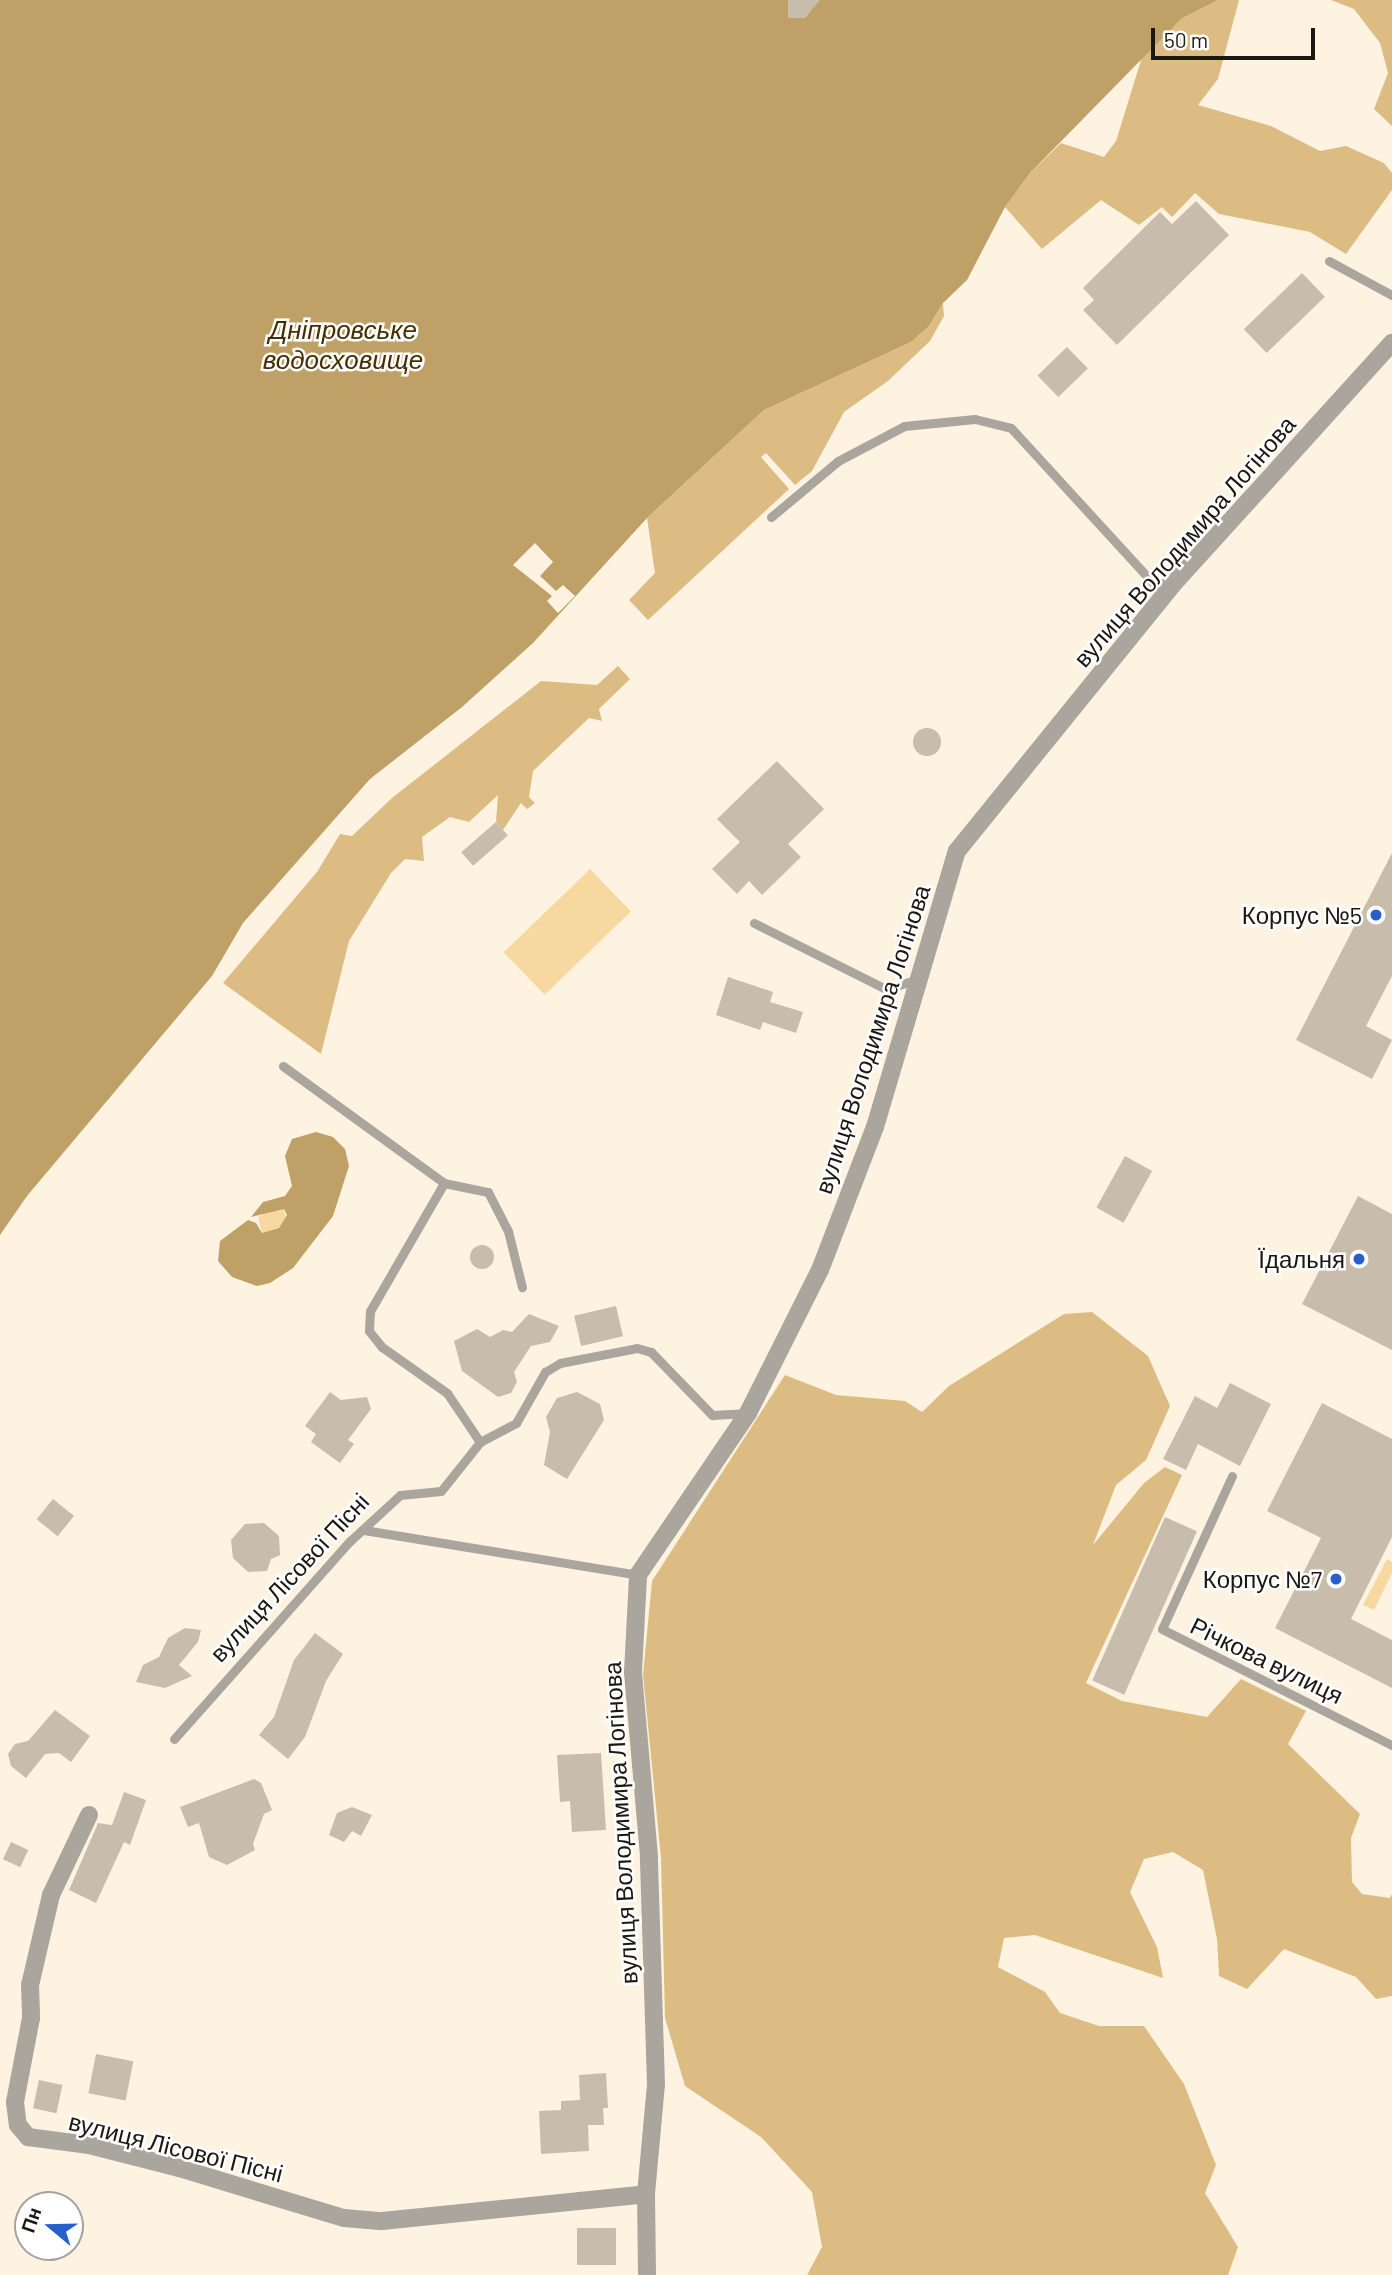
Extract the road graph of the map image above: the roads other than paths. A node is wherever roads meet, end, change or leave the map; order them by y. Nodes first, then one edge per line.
1 (1329, 261) dead end
2 (1392, 295) edge
3 (1392, 343) edge
4 (771, 517) dead end
5 (1175, 582) junction
6 (754, 923) dead end
7 (915, 980) junction
8 (283, 1066) dead end
9 (444, 1183) junction
10 (522, 1286) dead end
11 (748, 1413) junction
12 (480, 1443) junction
13 (1232, 1476) dead end
14 (364, 1530) junction
15 (638, 1575) junction
16 (174, 1739) dead end
17 (1392, 1745) edge
18 (89, 1815) dead end
19 (646, 2194) junction
20 (647, 2275) edge

1 - 2 lane
3 - 5 street, вулиця Володимира Логінова
4 - 5 lane
5 - 7 street, вулиця Володимира Логінова
6 - 7 lane
7 - 11 street, вулиця Володимира Логінова
8 - 9 lane
9 - 10 lane
9 - 12 lane
11 - 12 lane, вулиця Лісової Пісні
11 - 15 street, вулиця Володимира Логінова
12 - 14 lane, вулиця Лісової Пісні
13 - 17 lane, Річкова вулиця
14 - 15 lane
14 - 16 lane, вулиця Лісової Пісні
15 - 19 street, вулиця Володимира Логінова
18 - 19 street, вулиця Лісової Пісні
19 - 20 street, вулиця Володимира Логінова

